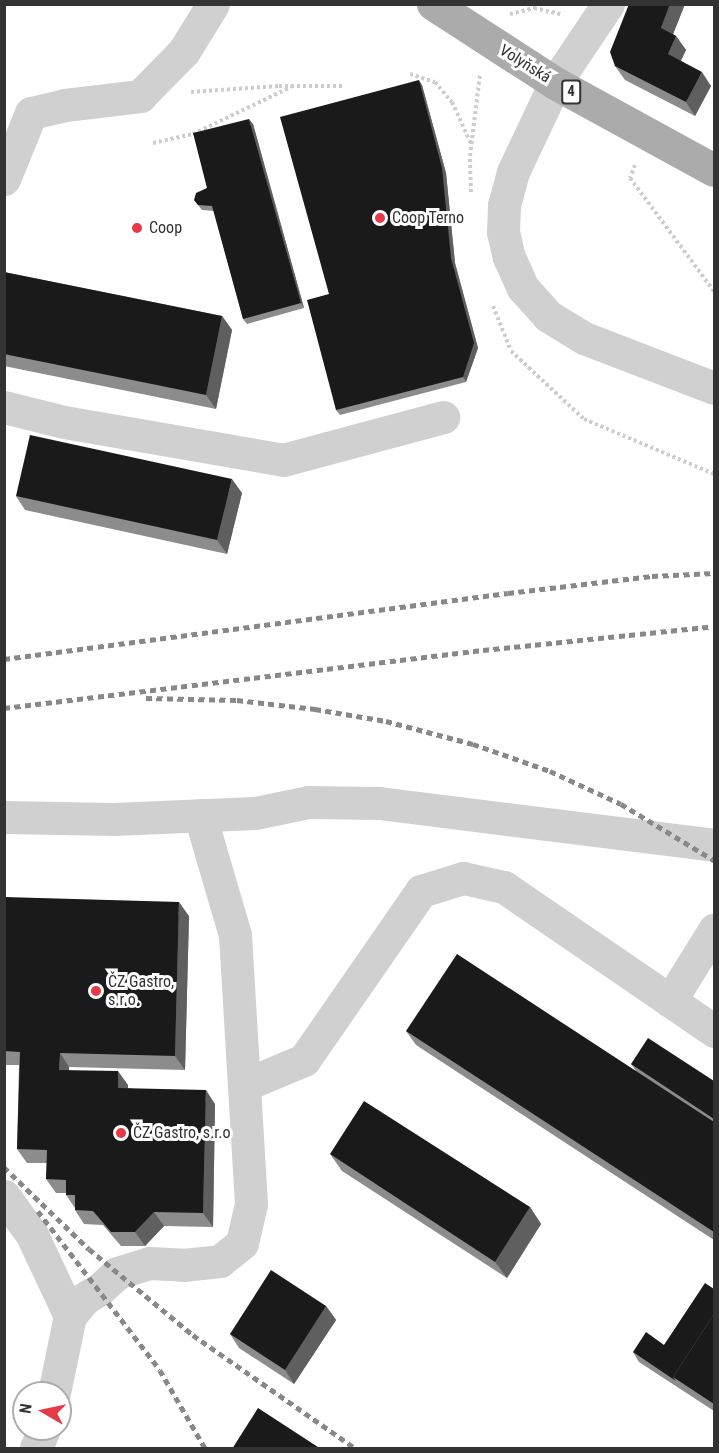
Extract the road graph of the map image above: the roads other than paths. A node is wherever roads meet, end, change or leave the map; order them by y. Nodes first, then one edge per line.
1 (213, 4) edge
2 (433, 4) edge
3 (602, 15) edge
4 (555, 83) junction
5 (18, 110) edge
6 (714, 170) edge
7 (4, 179) edge
8 (714, 388) edge
9 (4, 407) edge
10 (443, 417) dead end
11 (200, 816) junction
12 (4, 817) edge
13 (714, 845) edge
14 (714, 930) edge
15 (670, 1001) junction
16 (714, 1031) edge
17 (244, 1085) junction
18 (4, 1196) edge
19 (70, 1316) junction
20 (56, 1381) edge

1 - 5 street
2 - 4 main road, Volyňská / 4
3 - 4 street
4 - 6 main road, Volyňská / 4
4 - 8 street
5 - 7 street
9 - 10 street
11 - 12 street
11 - 13 street
11 - 17 street
14 - 15 street
15 - 16 street
15 - 17 street
17 - 19 street
18 - 19 street
19 - 20 street

